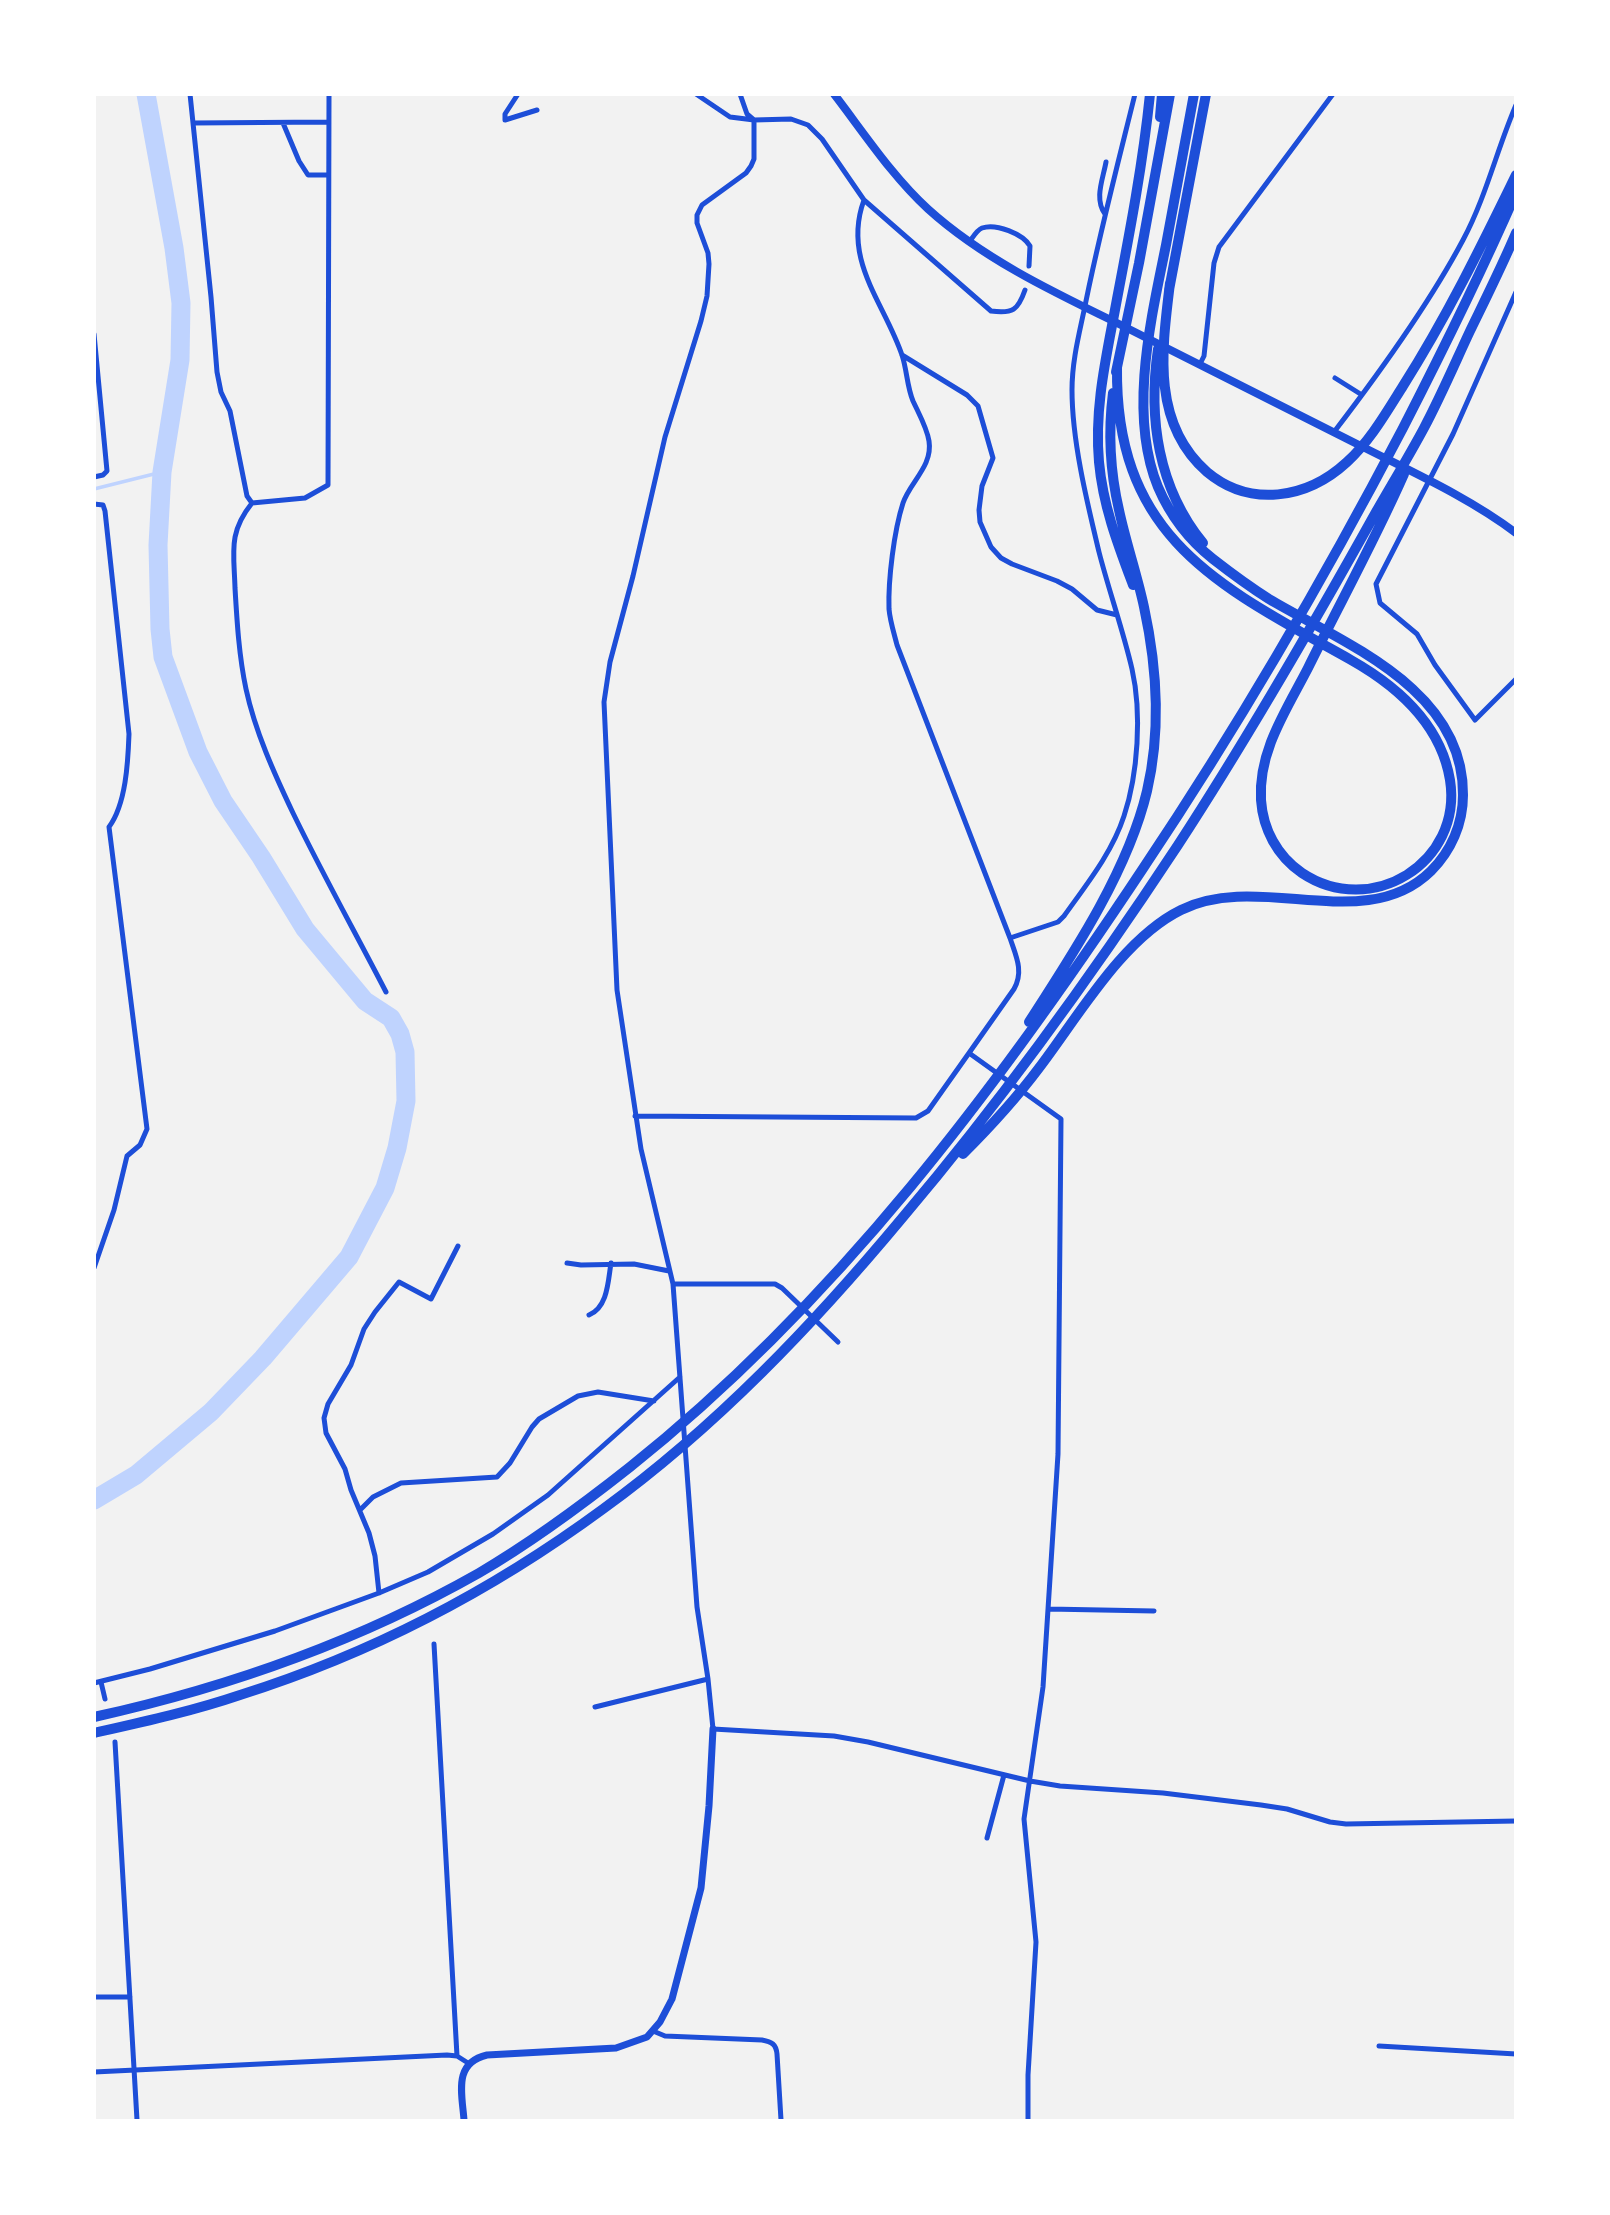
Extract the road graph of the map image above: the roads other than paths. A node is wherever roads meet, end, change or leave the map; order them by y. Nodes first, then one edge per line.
1 (190, 94) edge
2 (328, 94) edge
3 (518, 94) edge
4 (696, 94) edge
5 (740, 94) edge
6 (834, 94) edge
7 (1135, 94) edge
8 (1150, 94) edge
9 (1162, 94) edge
10 (1170, 94) edge
11 (1194, 94) edge
12 (1208, 94) edge
13 (1332, 94) edge
14 (1516, 105) edge
15 (537, 110) dead end
16 (754, 120) junction
17 (328, 122) junction
18 (194, 123) junction
19 (284, 123) junction
20 (1508, 123) junction
21 (1516, 125) edge
22 (1105, 162) dead end
23 (328, 175) junction
24 (1516, 175) edge
25 (1153, 184) junction
26 (1516, 193) edge
27 (864, 200) junction
28 (1105, 214) junction
29 (1516, 233) edge
30 (970, 241) junction
31 (1029, 266) dead end
32 (1170, 283) junction
33 (1025, 290) dead end
34 (1516, 292) edge
35 (1085, 307) junction
36 (94, 334) edge
37 (902, 355) junction
38 (1200, 364) junction
39 (1117, 367) junction
40 (1335, 378) dead end
41 (1362, 395) junction
42 (1425, 425) junction
43 (1334, 432) junction
44 (94, 477) edge
45 (1430, 481) junction
46 (252, 503) junction
47 (94, 504) edge
48 (1516, 533) edge
49 (1252, 588) junction
50 (1117, 615) junction
51 (1152, 649) junction
52 (1516, 679) edge
53 (1010, 938) junction
54 (386, 992) dead end
55 (972, 1055) junction
56 (970, 1110) junction
57 (635, 1116) junction
58 (928, 1189) junction
59 (458, 1246) dead end
60 (567, 1263) dead end
61 (611, 1263) junction
62 (94, 1268) edge
63 (669, 1271) junction
64 (673, 1284) junction
65 (589, 1315) dead end
66 (836, 1340) dead end
67 (680, 1377) junction
68 (654, 1401) junction
69 (360, 1510) junction
70 (379, 1592) junction
71 (1048, 1609) junction
72 (1154, 1611) dead end
73 (434, 1644) dead end
74 (708, 1679) junction
75 (98, 1682) edge
76 (105, 1699) dead end
77 (595, 1707) dead end
78 (94, 1717) edge
79 (713, 1729) junction
80 (94, 1733) edge
81 (115, 1742) dead end
82 (1004, 1775) junction
83 (1030, 1781) junction
84 (1516, 1821) edge
85 (987, 1838) dead end
86 (94, 1997) edge
87 (130, 1997) junction
88 (653, 2031) junction
89 (1379, 2046) dead end
90 (1516, 2054) edge
91 (457, 2056) junction
92 (468, 2063) junction
93 (134, 2070) junction
94 (94, 2072) edge
95 (137, 2120) edge
96 (464, 2120) edge
97 (781, 2120) edge
98 (1028, 2120) edge

1 - 18 street
2 - 17 street
3 - 15 street
4 - 16 street
5 - 16 street
6 - 30 main road
7 - 28 street
8 - 51 highway
9 - 25 highway
10 - 25 highway
11 - 49 highway
12 - 32 highway
13 - 38 street
14 - 20 street
16 - 27 street
16 - 57 street
17 - 19 street
17 - 23 street
18 - 19 street
18 - 46 street
19 - 23 street
20 - 21 street
20 - 41 street
22 - 28 street
23 - 46 street
24 - 32 highway
25 - 39 highway
26 - 56 highway
27 - 33 street
27 - 37 street
28 - 35 street
29 - 42 highway
30 - 31 street
30 - 35 main road
32 - 49 highway
34 - 45 street
35 - 38 main road
35 - 50 street
36 - 44 street
37 - 50 street
37 - 53 street
38 - 43 main road
39 - 42 highway
39 - 51 highway
40 - 41 street
41 - 43 street
42 - 58 highway
43 - 45 main road
45 - 48 main road
45 - 52 street
46 - 54 street
47 - 62 street
49 - 58 highway
50 - 53 street
51 - 56 highway
53 - 55 street
55 - 57 street
55 - 71 street
56 - 78 highway
57 - 63 street
58 - 80 highway
59 - 69 street
60 - 61 street
61 - 63 street
61 - 65 street
63 - 64 street
64 - 66 street
64 - 67 street
67 - 68 street
67 - 74 street
68 - 69 street
68 - 70 street
69 - 70 street
70 - 75 street
71 - 72 street
71 - 83 street
73 - 91 street
74 - 77 street
74 - 79 street
75 - 76 street
79 - 82 street
79 - 88 street
81 - 87 street
82 - 83 street
82 - 85 street
83 - 84 street
83 - 98 street
86 - 87 street
87 - 93 street
88 - 92 street
88 - 97 street
89 - 90 street
91 - 92 street
91 - 93 street
92 - 96 street
93 - 94 street
93 - 95 street

